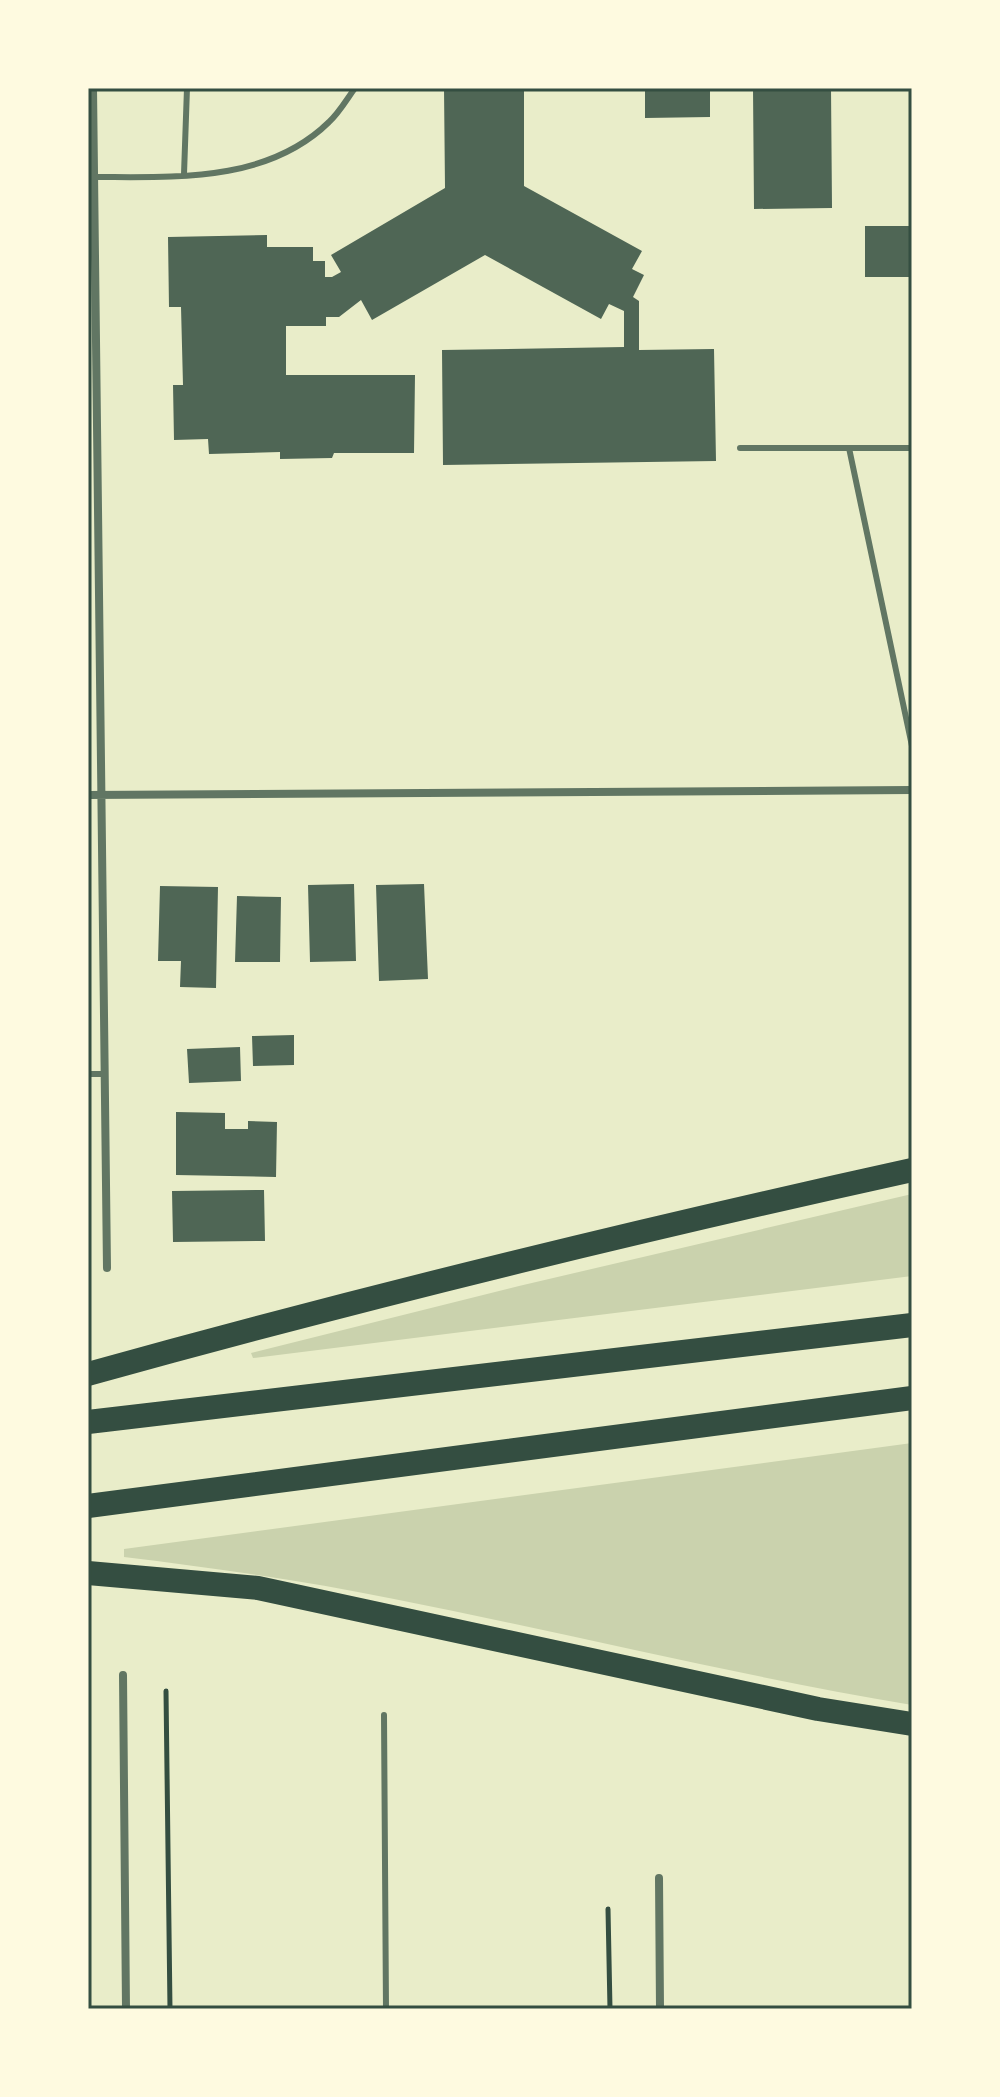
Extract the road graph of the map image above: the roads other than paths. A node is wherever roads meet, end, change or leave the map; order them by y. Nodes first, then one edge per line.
1 (93, 88) edge
2 (187, 88) edge
3 (355, 88) edge
4 (184, 174) junction
5 (94, 177) junction
6 (740, 448) dead end
7 (849, 448) junction
8 (912, 448) edge
9 (88, 496) edge
10 (100, 497) junction
11 (912, 746) edge
12 (912, 790) edge
13 (88, 795) edge
14 (102, 795) junction
15 (88, 1074) edge
16 (105, 1074) junction
17 (912, 1170) edge
18 (107, 1268) dead end
19 (912, 1325) edge
20 (88, 1374) edge
21 (912, 1398) edge
22 (88, 1422) edge
23 (88, 1506) edge
24 (88, 1573) edge
25 (123, 1675) dead end
26 (384, 1715) dead end
27 (912, 1724) edge
28 (659, 1878) dead end
29 (126, 2009) edge
30 (386, 2009) edge
31 (660, 2009) edge

1 - 5 street
2 - 4 lane
3 - 4 lane
4 - 5 lane
5 - 10 street
6 - 7 lane
7 - 8 lane
7 - 11 lane
9 - 10 lane
10 - 14 street
12 - 14 street
13 - 14 street
14 - 16 street
15 - 16 lane
16 - 18 street
17 - 20 highway
19 - 22 highway
21 - 23 highway
24 - 27 highway
25 - 29 street
26 - 30 lane
28 - 31 street

